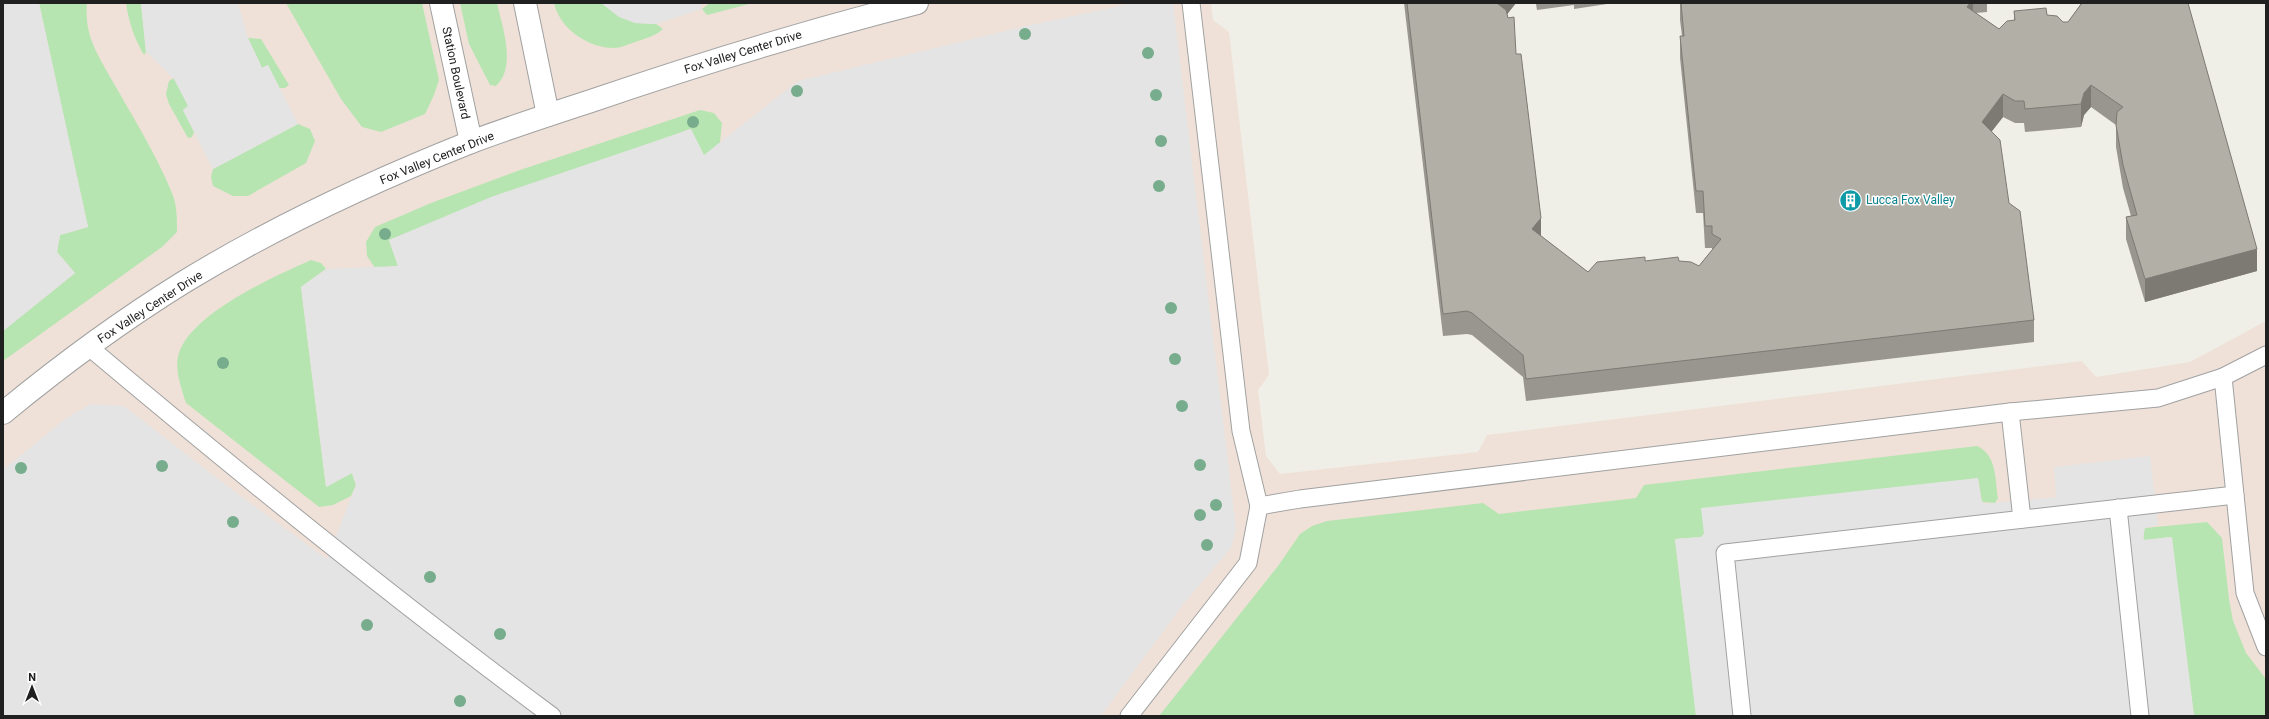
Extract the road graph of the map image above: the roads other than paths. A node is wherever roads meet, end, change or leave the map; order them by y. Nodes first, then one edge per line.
1 (442, 3) edge
2 (525, 3) edge
3 (917, 3) edge
4 (1191, 3) edge
5 (548, 115) junction
6 (471, 142) junction
7 (89, 347) junction
8 (2266, 355) edge
9 (2223, 377) junction
10 (2010, 412) junction
11 (3, 413) edge
12 (2235, 495) junction
13 (1259, 506) junction
14 (2118, 508) junction
15 (2022, 519) junction
16 (2266, 647) edge
17 (552, 716) edge
18 (1129, 716) edge
19 (1742, 716) edge
20 (2140, 716) edge

1 - 6 street, Station Boulevard
2 - 5 street
3 - 5 street, Fox Valley Center Drive
4 - 13 lane
5 - 6 street, Fox Valley Center Drive
6 - 7 street, Fox Valley Center Drive
7 - 11 street, Fox Valley Center Drive
7 - 17 lane
8 - 9 lane
9 - 10 lane
9 - 12 lane
10 - 13 lane
10 - 15 lane
12 - 14 lane
12 - 16 lane
13 - 18 lane
14 - 15 lane
14 - 20 lane
15 - 19 lane

